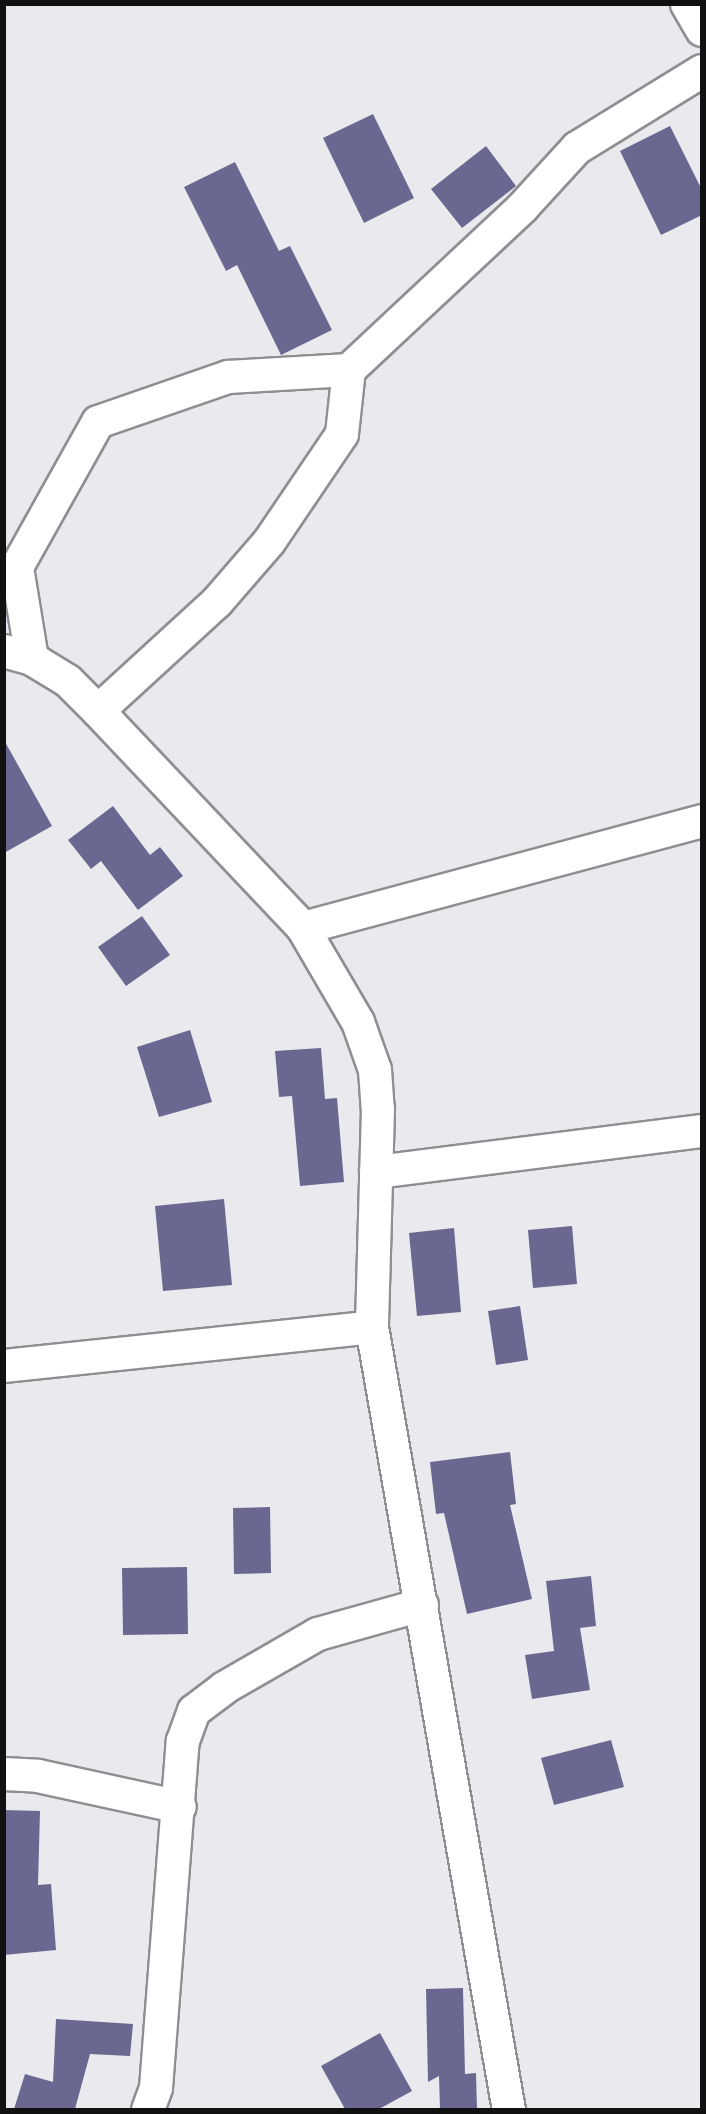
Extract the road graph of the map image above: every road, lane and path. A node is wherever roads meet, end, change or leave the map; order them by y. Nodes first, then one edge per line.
1 (687, 4) edge
2 (702, 30) edge
3 (702, 71) edge
4 (349, 370) junction
5 (18, 655) edge
6 (98, 711) junction
7 (702, 821) edge
8 (303, 928) junction
9 (702, 1131) edge
10 (376, 1172) junction
11 (372, 1327) junction
12 (4, 1366) edge
13 (422, 1605) junction
14 (4, 1774) edge
15 (180, 1808) junction
16 (148, 2109) edge
17 (509, 2109) edge

1 - 2 street
3 - 4 street
4 - 5 street
4 - 6 street
5 - 6 street
6 - 8 street
7 - 8 street
8 - 10 street
9 - 10 street
10 - 11 street
11 - 12 street
11 - 13 street
13 - 15 street
13 - 17 street
14 - 15 street
15 - 16 street

